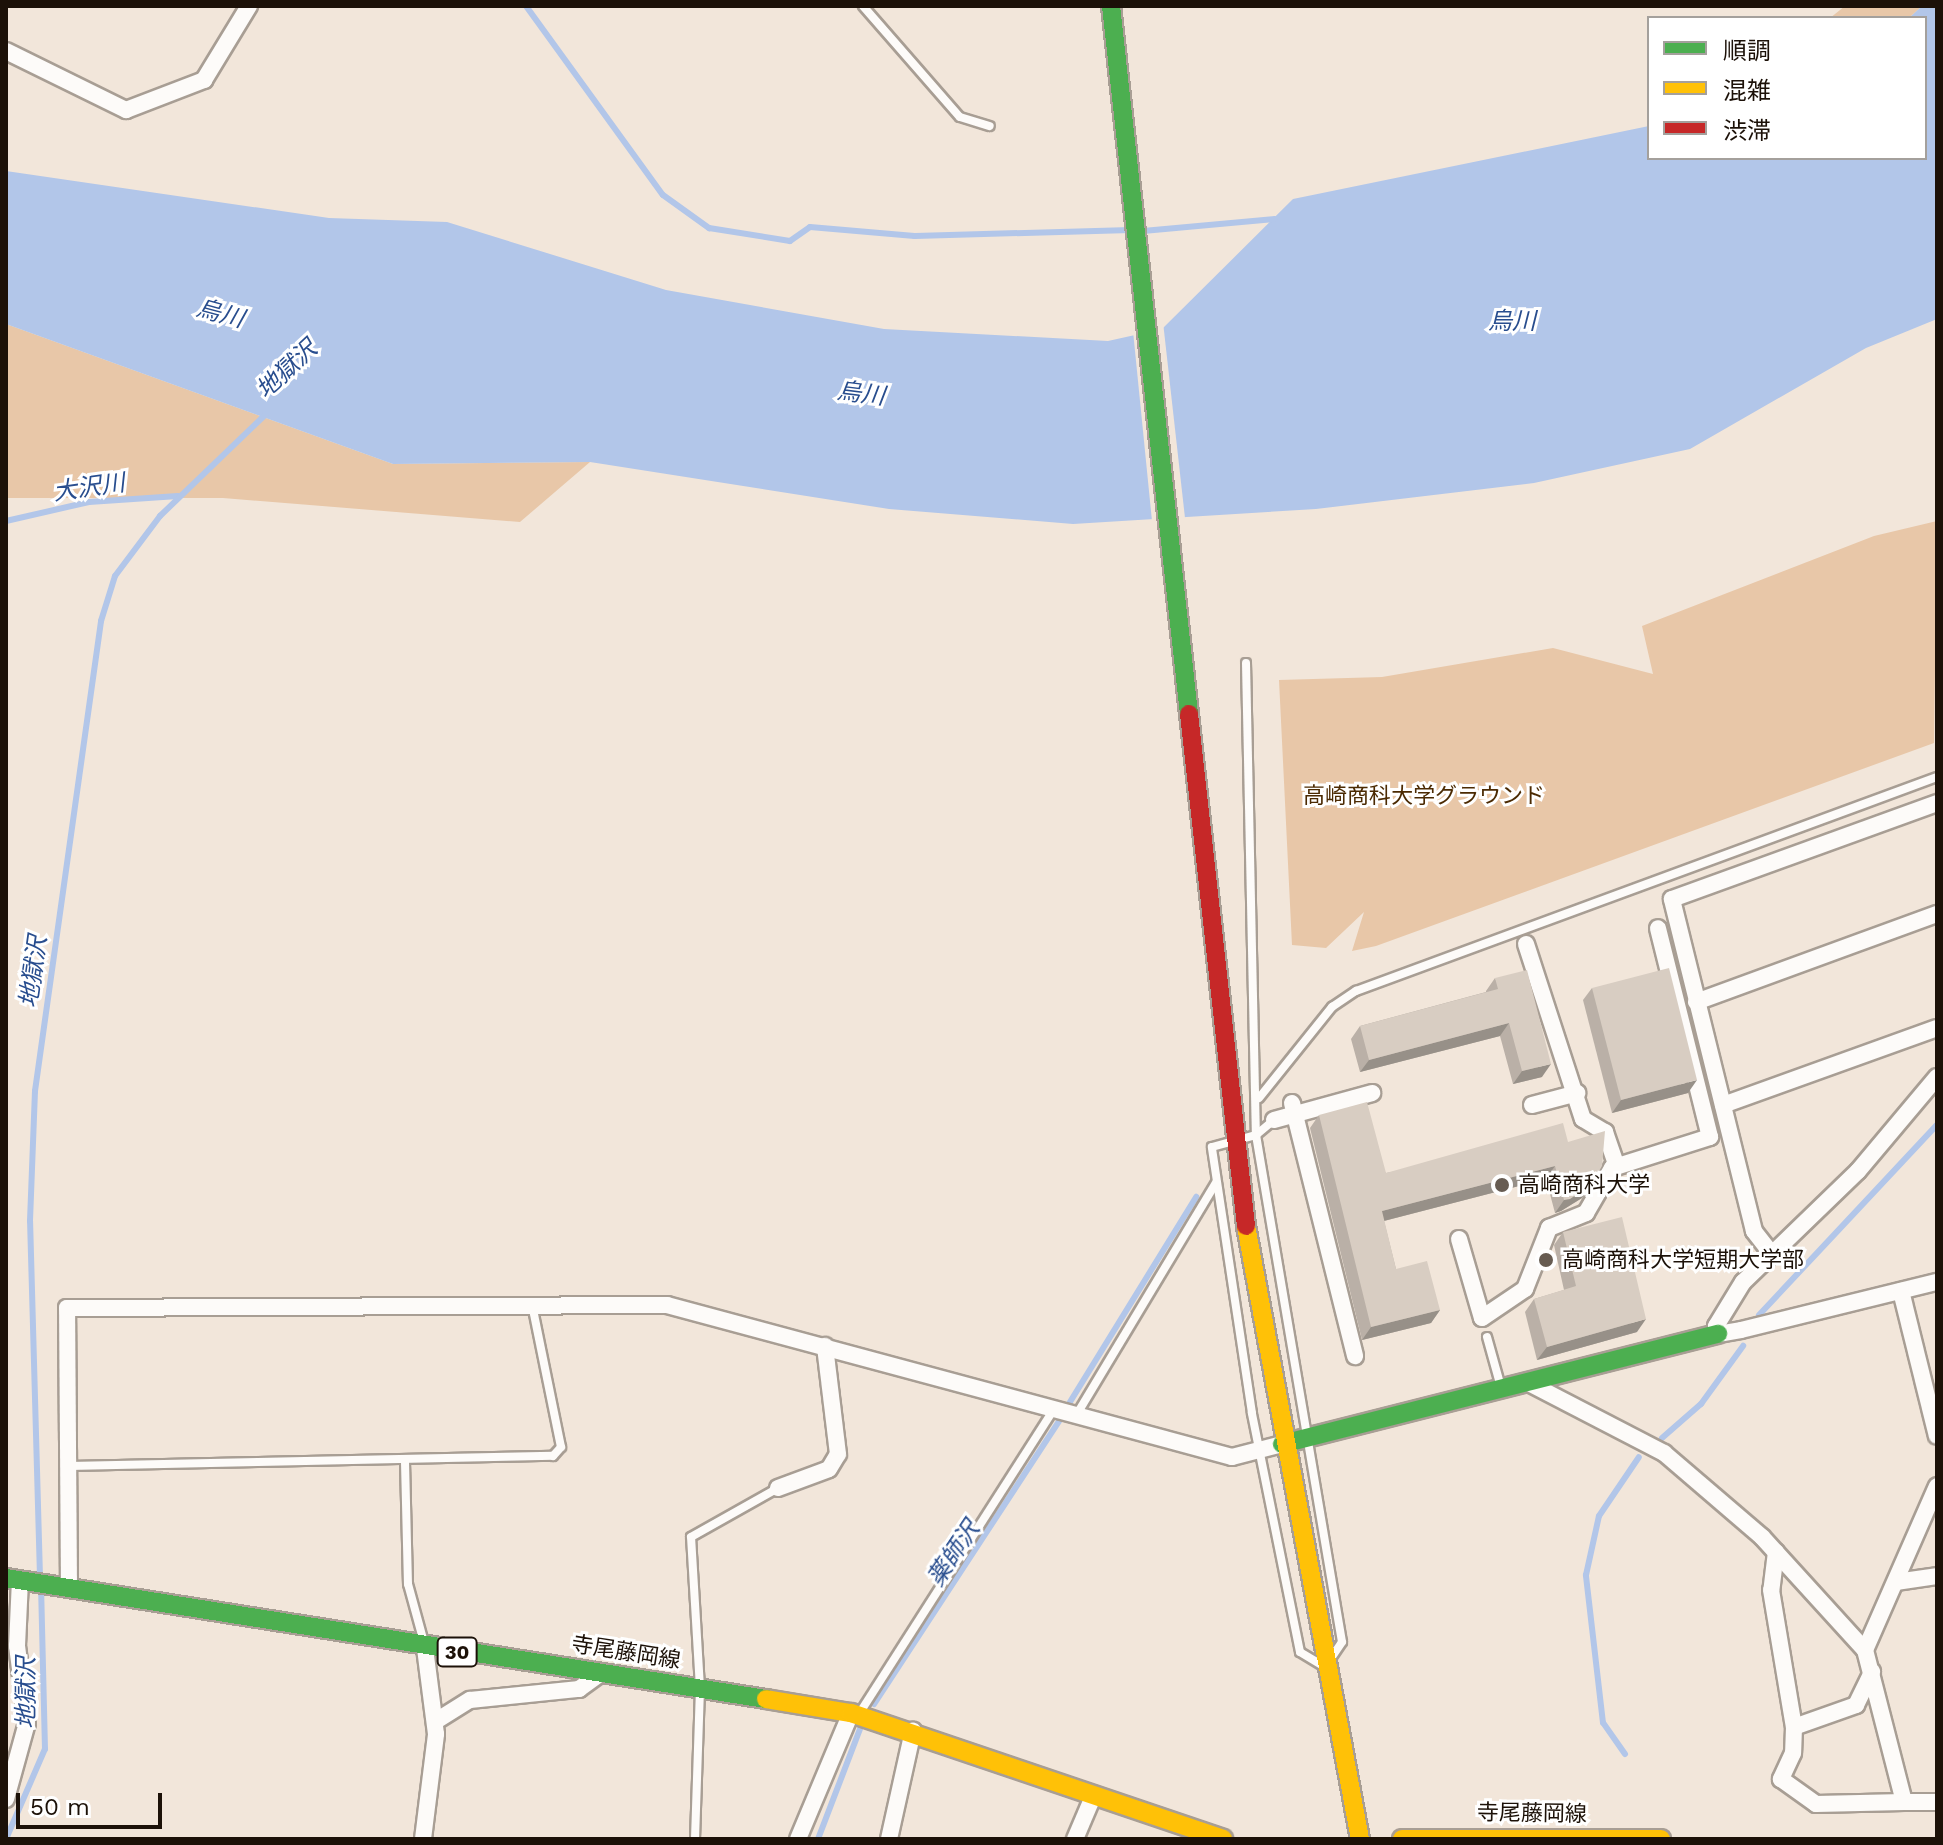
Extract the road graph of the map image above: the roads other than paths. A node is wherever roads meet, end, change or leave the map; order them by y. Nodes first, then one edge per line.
1 (249, 6) edge
2 (863, 6) edge
3 (1111, 6) edge
4 (6, 51) edge
5 (990, 126) dead end
6 (1246, 663) dead end
7 (1937, 777) edge
8 (1936, 809) edge
9 (1937, 914) edge
10 (1658, 928) dead end
11 (1526, 944) dead end
12 (1696, 1002) junction
13 (1937, 1028) edge
14 (1937, 1077) edge
15 (1372, 1093) dead end
16 (1577, 1093) junction
17 (1259, 1098) junction
18 (1532, 1105) dead end
19 (1723, 1105) junction
20 (1293, 1109) junction
21 (1274, 1120) joint
22 (1256, 1135) junction
23 (1236, 1140) junction
24 (1617, 1166) junction
25 (1216, 1183) junction
26 (1459, 1239) dead end
27 (1771, 1253) junction
28 (1937, 1282) edge
29 (1901, 1291) junction
30 (532, 1305) junction
31 (1718, 1334) junction
32 (1487, 1337) dead end
33 (825, 1346) junction
34 (1355, 1356) dead end
35 (1529, 1383) junction
36 (1502, 1390) junction
37 (1054, 1408) junction
38 (1077, 1414) junction
39 (1937, 1436) edge
40 (1306, 1438) junction
41 (1282, 1444) junction
42 (1261, 1454) junction
43 (405, 1462) junction
44 (69, 1466) junction
45 (1937, 1486) edge
46 (778, 1488) joint
47 (1776, 1552) junction
48 (1937, 1576) edge
49 (18, 1580) edge
50 (1896, 1582) junction
51 (62, 1586) junction
52 (425, 1648) junction
53 (1865, 1650) junction
54 (1325, 1667) junction
55 (13, 1672) edge
56 (602, 1672) junction
57 (1872, 1672) junction
58 (700, 1688) junction
59 (855, 1714) junction
60 (436, 1721) junction
61 (1794, 1727) junction
62 (913, 1731) junction
63 (6, 1799) edge
64 (1092, 1799) junction
65 (1904, 1802) junction
66 (1937, 1802) edge
67 (423, 1839) edge
68 (695, 1839) edge
69 (798, 1839) edge
70 (889, 1839) edge
71 (1075, 1839) edge
72 (1223, 1839) edge
73 (1360, 1839) edge
74 (1402, 1839) edge
75 (1661, 1839) edge

1 - 4 street
2 - 5 lane
3 - 23 street
6 - 17 lane
7 - 17 lane
8 - 12 street
9 - 12 street
10 - 24 street
11 - 16 street
12 - 19 street
13 - 19 street
14 - 27 street
15 - 20 street
16 - 18 street
16 - 24 street
17 - 22 lane
19 - 27 street
20 - 21 street
20 - 34 street
21 - 22 lane
22 - 23 lane
22 - 40 lane
23 - 25 lane
23 - 41 street
24 - 26 street
25 - 38 lane
25 - 42 lane
27 - 31 street
28 - 29 street
29 - 31 street
29 - 39 street
30 - 33 street
30 - 43 lane
30 - 44 street
31 - 35 street
32 - 36 lane
33 - 37 street
33 - 46 street
35 - 36 street
35 - 47 street
36 - 40 street
37 - 38 street
37 - 59 lane
38 - 42 street
40 - 41 street
40 - 54 lane
41 - 42 street
41 - 54 street
42 - 54 lane
43 - 44 lane
43 - 52 lane
44 - 51 street
45 - 50 street
46 - 58 lane
47 - 53 street
47 - 61 street
48 - 50 street
49 - 51 street, 寺尾藤岡線 / 30
49 - 55 street
50 - 53 street
51 - 52 street, 寺尾藤岡線 / 30
52 - 56 street, 寺尾藤岡線 / 30
52 - 60 street
53 - 57 street
54 - 73 street
55 - 63 street
56 - 58 street, 寺尾藤岡線 / 30
56 - 60 street
57 - 61 street
57 - 65 street
58 - 59 street, 寺尾藤岡線 / 30
58 - 68 lane
59 - 62 street, 寺尾藤岡線 / 30
59 - 69 street
60 - 67 street
61 - 65 street
62 - 64 street, 寺尾藤岡線 / 30
62 - 70 street
64 - 71 street
64 - 72 street, 寺尾藤岡線 / 30
65 - 66 street
74 - 75 street, 寺尾藤岡線

